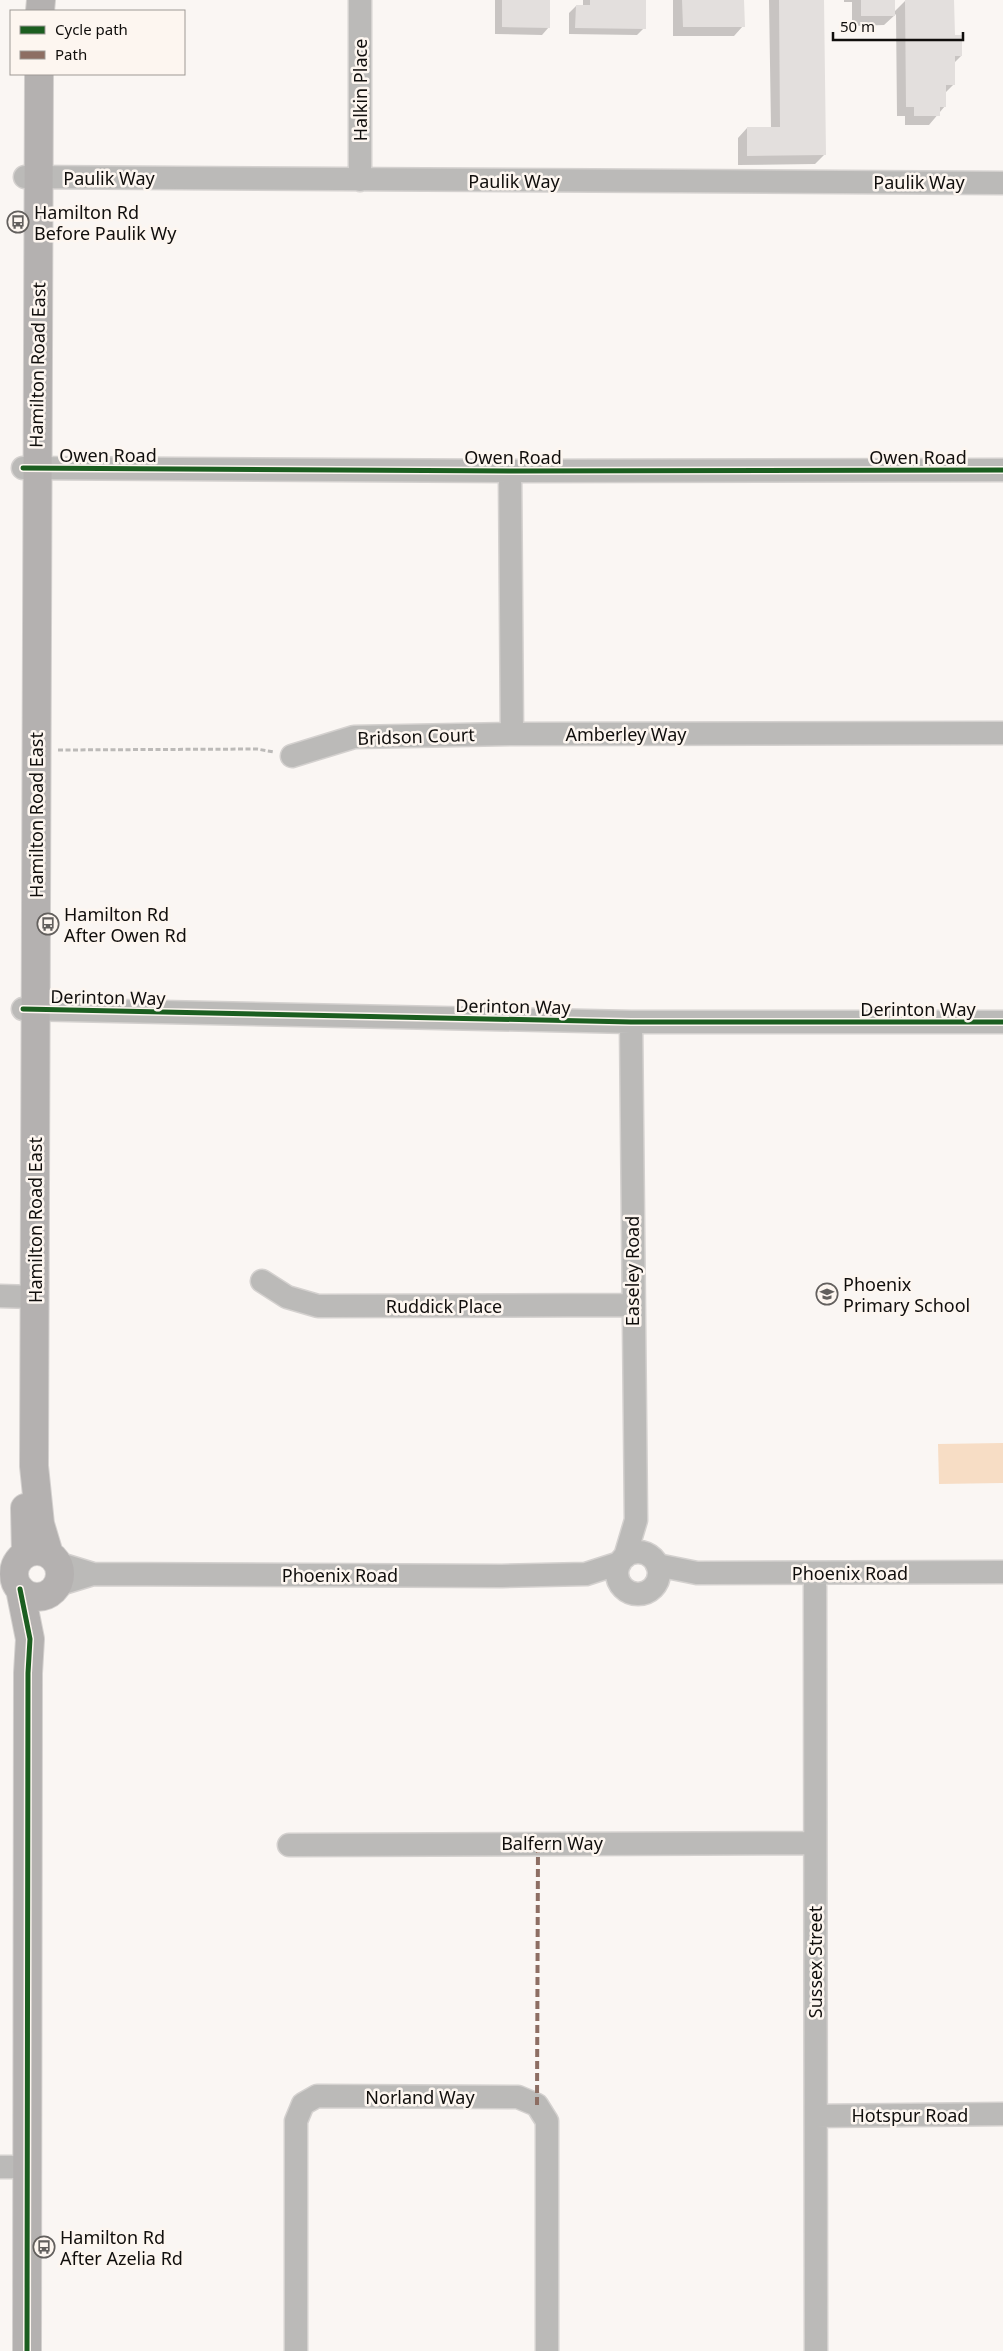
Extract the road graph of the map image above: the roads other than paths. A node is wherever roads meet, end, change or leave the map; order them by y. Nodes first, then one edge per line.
1 (360, 0) edge
2 (24, 75) edge
3 (39, 75) edge
4 (32, 178) junction
5 (360, 180) junction
6 (1003, 182) edge
7 (30, 468) junction
8 (1003, 470) edge
9 (510, 471) junction
10 (1003, 733) edge
11 (512, 734) junction
12 (292, 756) road end
13 (29, 1009) junction
14 (631, 1022) junction
15 (1003, 1022) edge
16 (262, 1281) dead end
17 (19, 1297) edge
18 (632, 1305) junction
19 (636, 1520) junction
20 (622, 1560) junction
21 (48, 1569) junction
22 (655, 1569) junction
23 (1003, 1572) edge
24 (586, 1574) junction
25 (815, 1574) junction
26 (623, 1588) junction
27 (20, 1589) junction
28 (30, 1639) junction
29 (815, 1842) junction
30 (289, 1845) dead end
31 (1003, 2114) edge
32 (816, 2116) junction
33 (28, 2167) junction
34 (0, 2168) edge
35 (27, 2351) edge
36 (296, 2351) edge
37 (547, 2351) edge
38 (816, 2351) edge

1 - 5 street, Halkin Place
2 - 4 main road, Hamilton Road East
3 - 4 main road, Hamilton Road East
4 - 5 street, Paulik Way
4 - 7 main road, Hamilton Road East
5 - 6 street, Paulik Way
7 - 9 street, Owen Road
7 - 13 main road, Hamilton Road East
8 - 9 street, Owen Road
9 - 11 street
10 - 11 street, Amberley Way
11 - 12 street, Bridson Court
13 - 14 street, Derinton Way
13 - 17 main road, Hamilton Road East
14 - 15 street, Derinton Way
14 - 18 street, Easeley Road
16 - 18 street, Ruddick Place
17 - 21 main road, Hamilton Road East
18 - 19 street, Easeley Road
19 - 20 street, Easeley Road
19 - 22 street, Easeley Road
20 - 22 street
20 - 24 street, Phoenix Road
20 - 26 street
21 - 24 street, Phoenix Road
21 - 27 main road
21 - 27 main road
21 - 28 main road
22 - 25 street, Phoenix Road
22 - 26 street
23 - 25 street, Phoenix Road
24 - 26 street, Phoenix Road
25 - 29 street, Sussex Street
27 - 28 main road
28 - 33 main road
29 - 30 street, Balfern Way
29 - 32 street, Sussex Street
31 - 32 street, Hotspur Road
32 - 38 street, Sussex Street
33 - 34 street
33 - 35 main road
36 - 37 street, Norland Way

